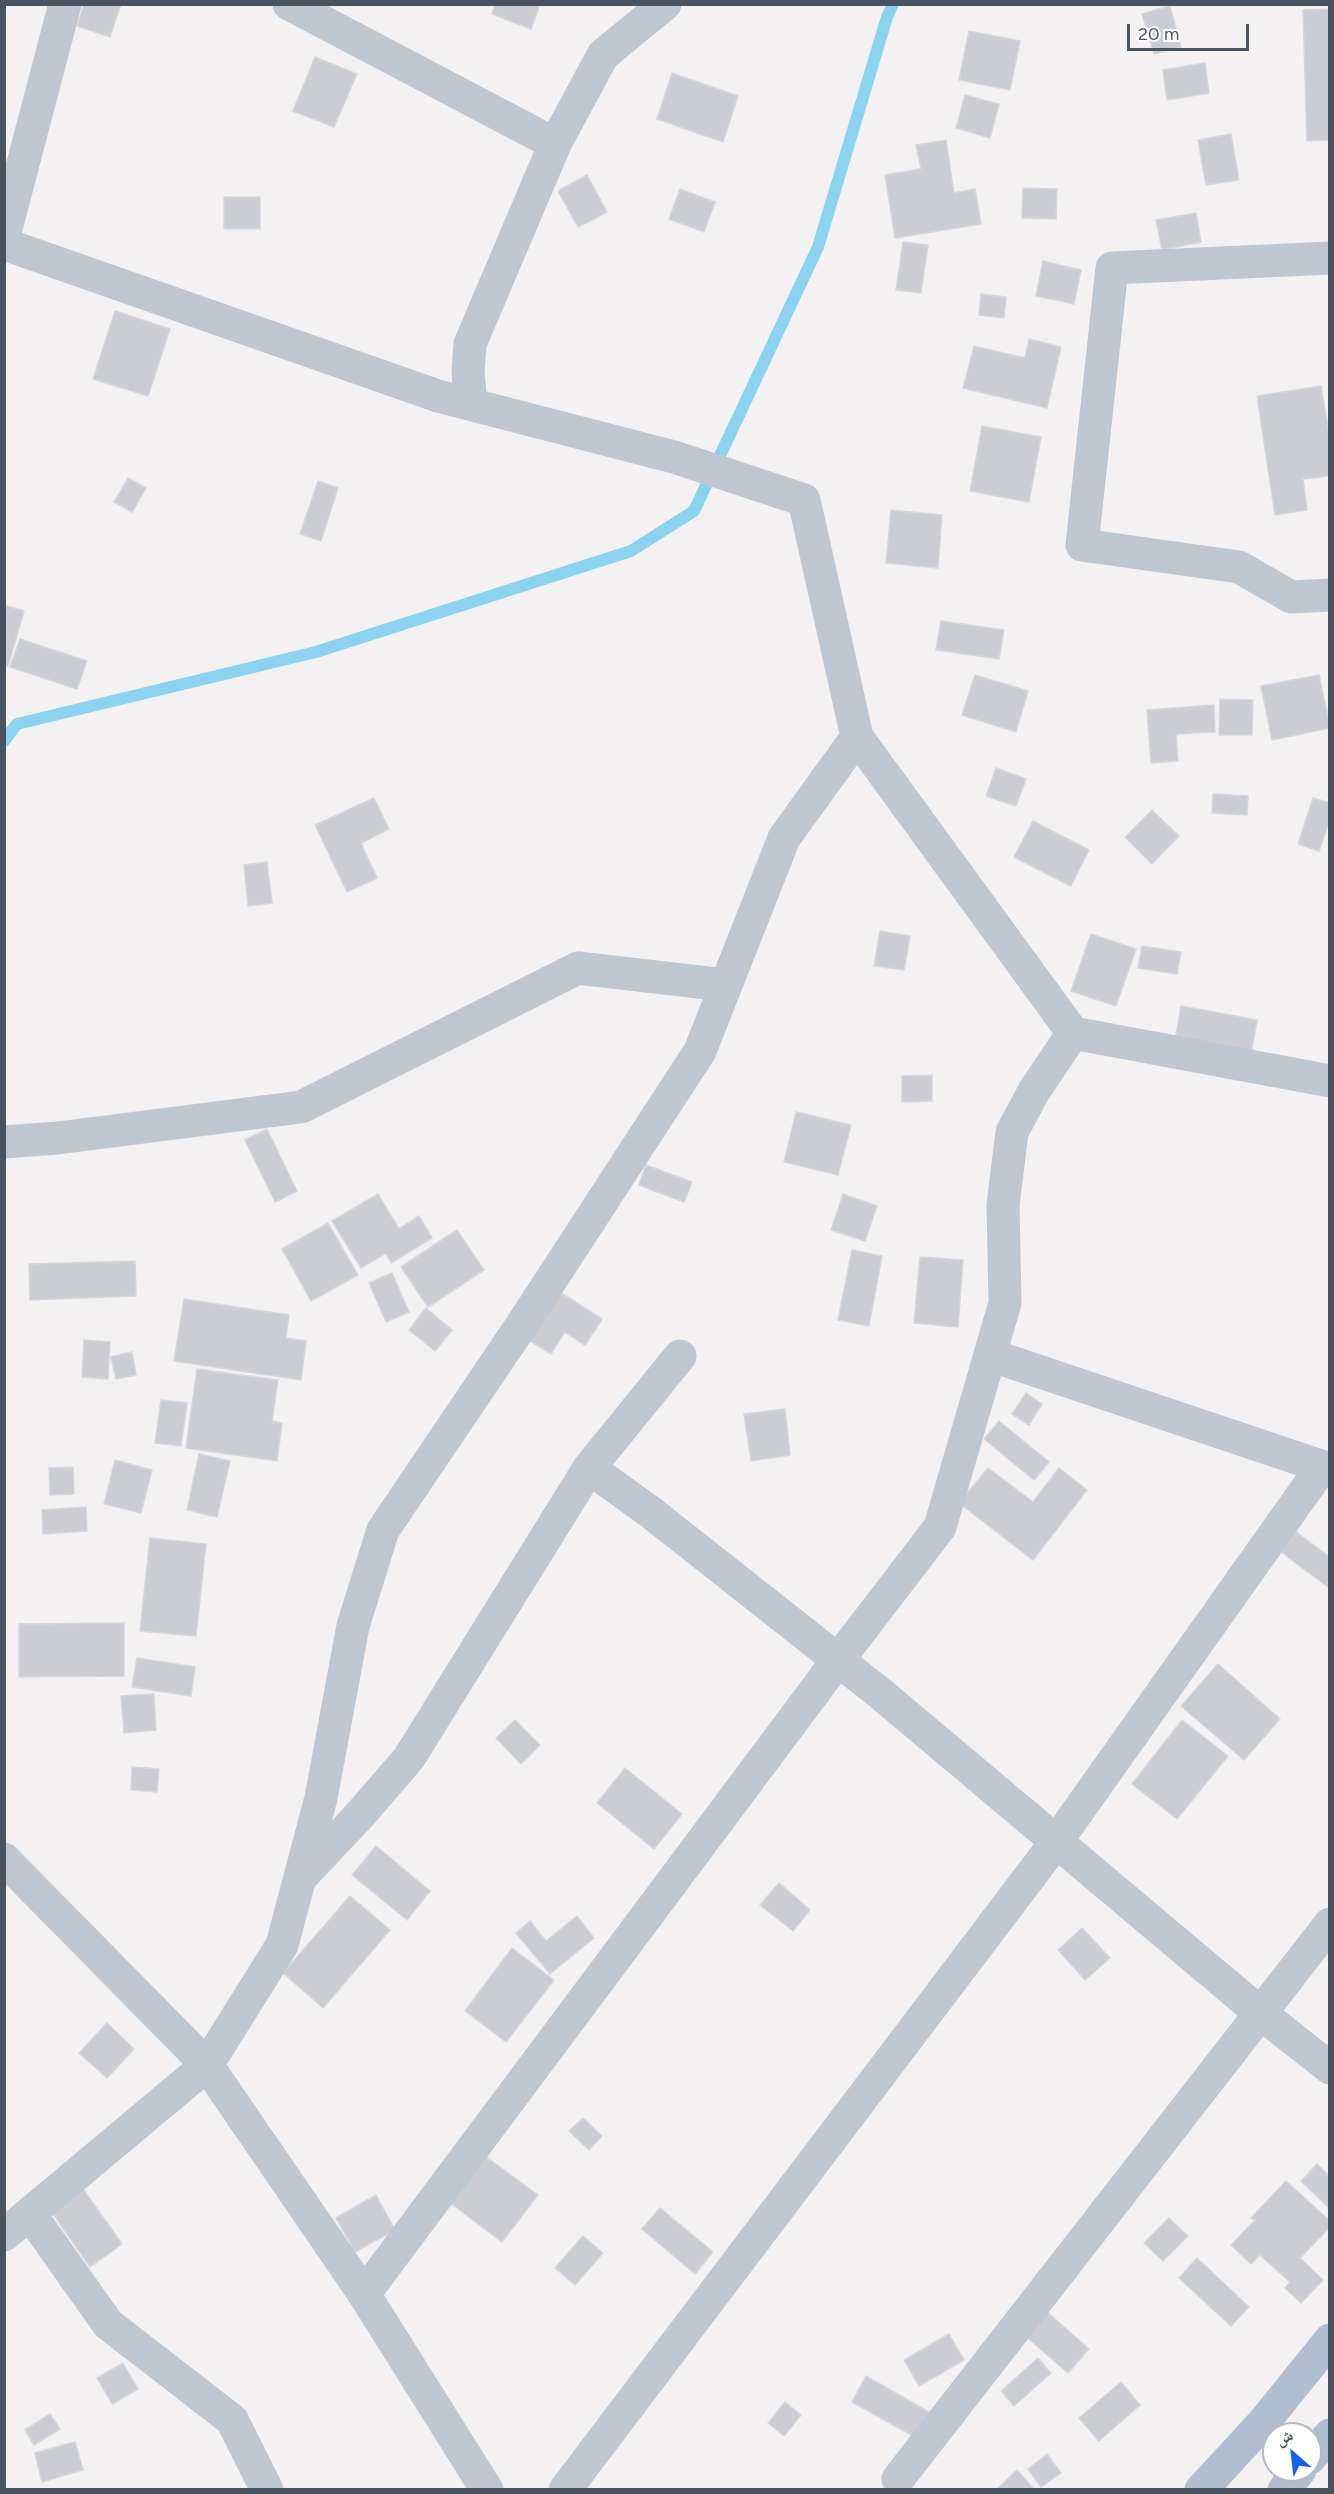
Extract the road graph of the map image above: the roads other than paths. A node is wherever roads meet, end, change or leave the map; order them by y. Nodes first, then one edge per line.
1 (65, 4) edge
2 (289, 4) edge
3 (666, 4) edge
4 (555, 144) junction
5 (4, 236) edge
6 (4, 244) edge
7 (1329, 258) edge
8 (471, 404) junction
9 (1329, 595) edge
10 (857, 736) junction
11 (726, 985) junction
12 (1073, 1033) junction
13 (1329, 1081) edge
14 (4, 1142) edge
15 (990, 1355) junction
16 (680, 1356) dead end
17 (589, 1468) junction
18 (1326, 1468) edge
19 (838, 1660) junction
20 (1056, 1842) junction
21 (4, 1859) edge
22 (300, 1878) junction
23 (1329, 1924) edge
24 (1259, 2012) junction
25 (207, 2065) junction
26 (1329, 2068) edge
27 (30, 2214) junction
28 (4, 2235) edge
29 (364, 2294) junction
30 (1329, 2340) edge
31 (898, 2479) dead end
32 (267, 2490) edge
33 (487, 2490) edge
34 (565, 2490) edge
35 (1201, 2490) edge

1 - 5 street
2 - 4 street
3 - 4 street
4 - 8 street
6 - 8 street
7 - 9 street
8 - 10 street
10 - 11 street
10 - 12 street
11 - 14 street
11 - 22 street
12 - 13 street
12 - 15 street
15 - 18 street
15 - 19 street
16 - 17 street
17 - 19 street
17 - 22 street
18 - 20 street
19 - 20 street
19 - 29 street
20 - 24 street
20 - 34 street
21 - 25 street
22 - 25 street
23 - 24 street
24 - 26 street
24 - 31 street
25 - 27 street
25 - 29 street
27 - 28 street
27 - 32 street
29 - 33 street
30 - 35 main road

